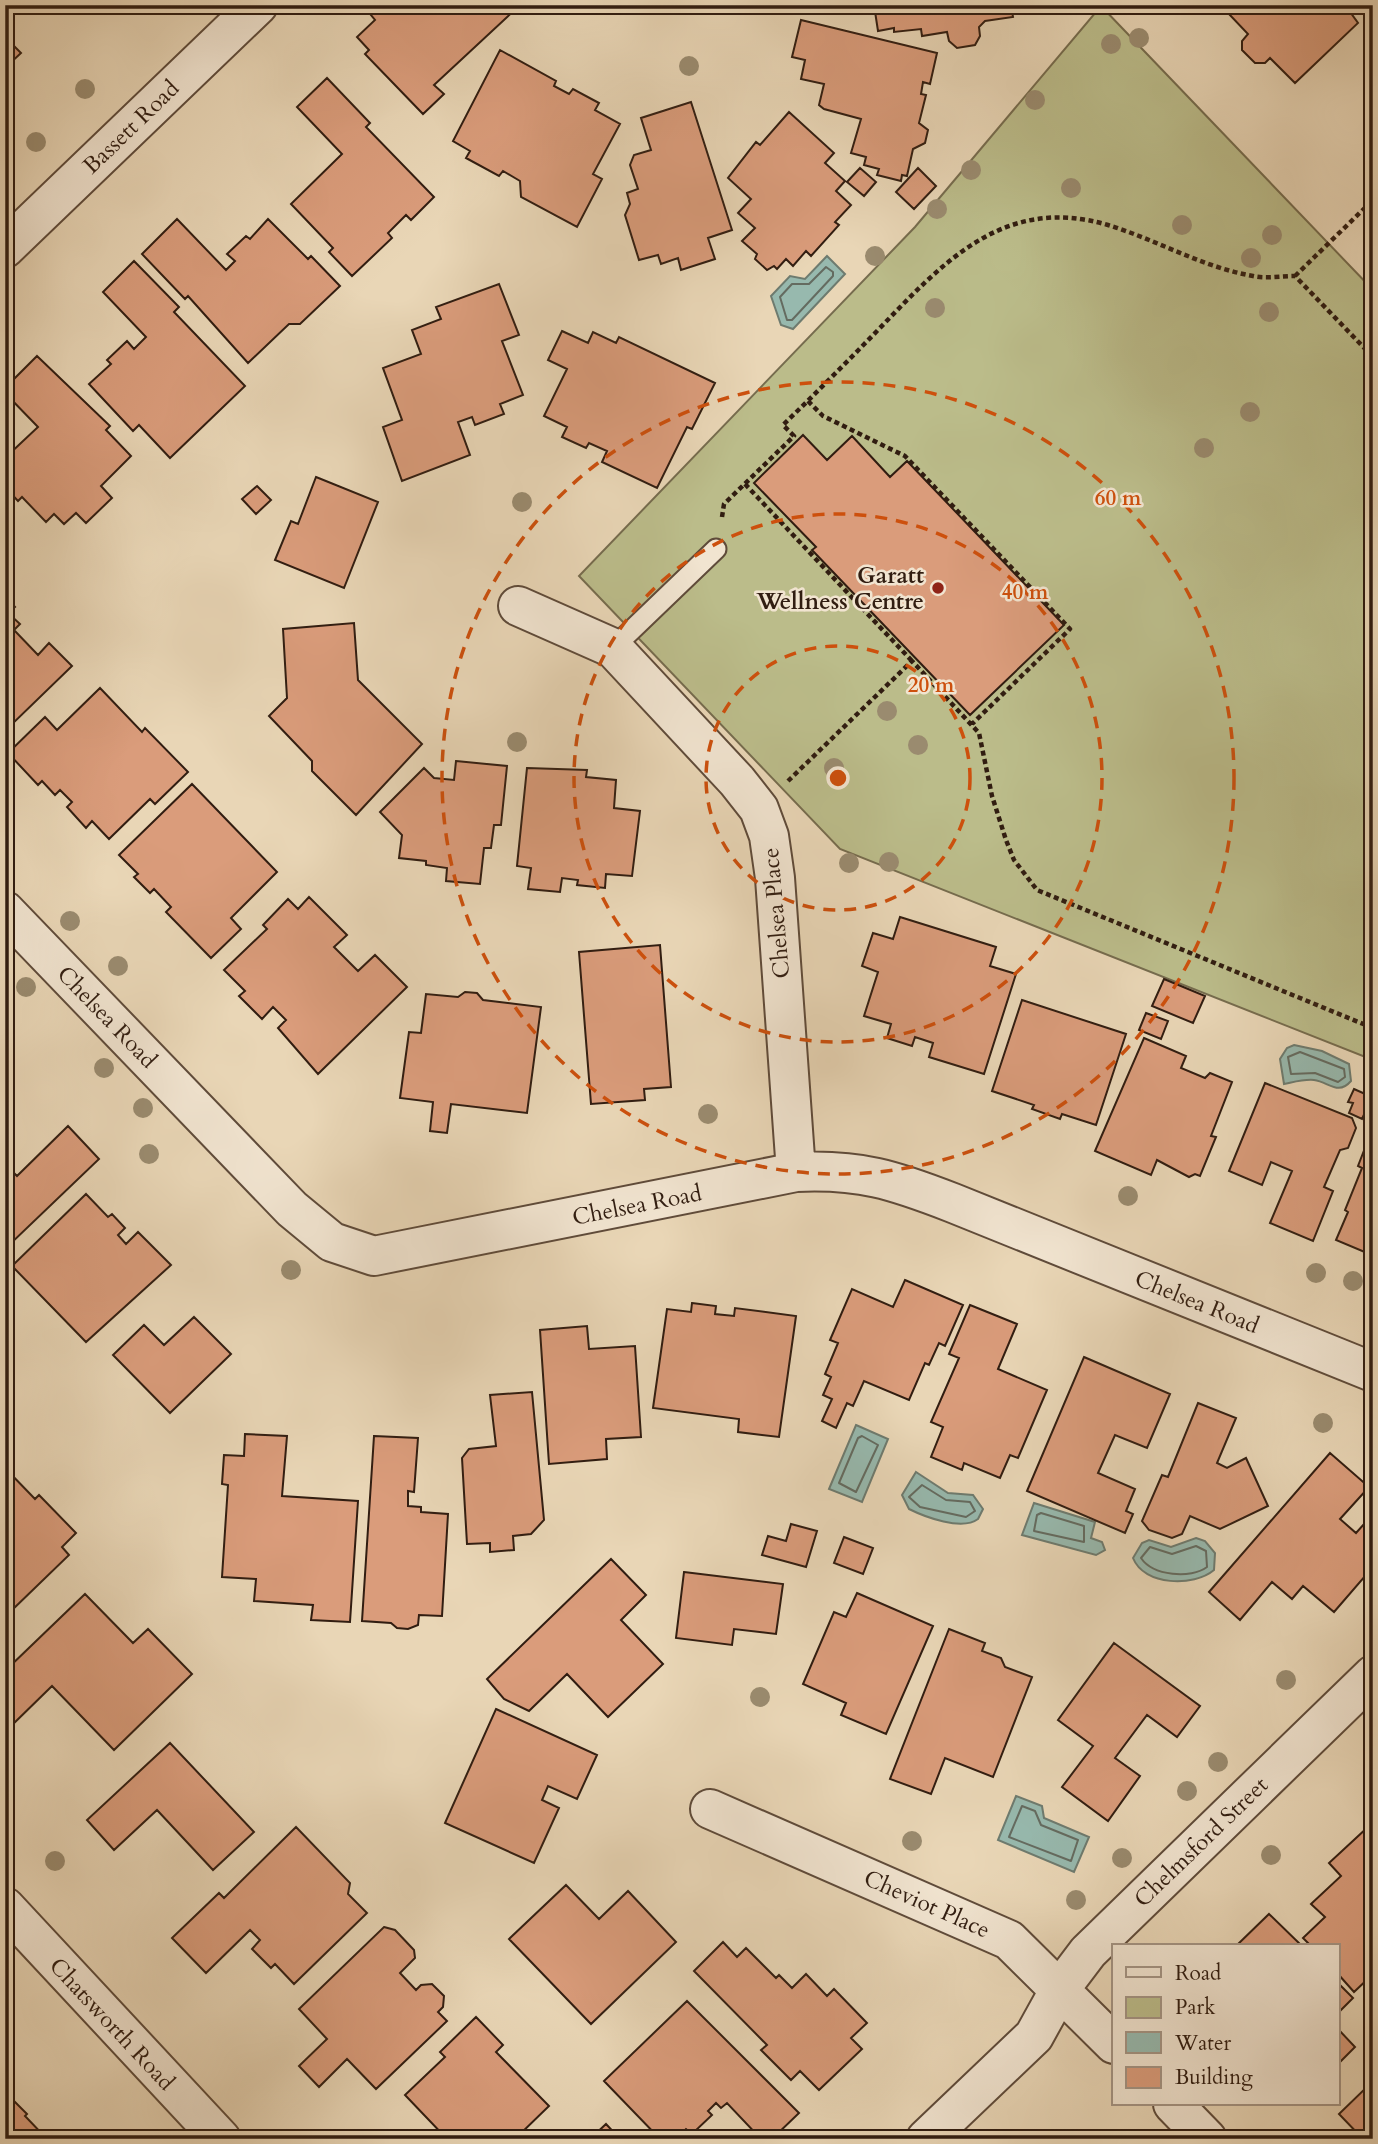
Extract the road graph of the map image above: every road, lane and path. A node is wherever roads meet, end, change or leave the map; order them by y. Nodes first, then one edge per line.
1 (258, 5) edge
2 (1373, 200) edge
3 (5, 248) edge
4 (1295, 276) junction
5 (1373, 357) edge
6 (808, 401) junction
7 (745, 484) junction
8 (716, 549) joint
9 (518, 606) dead end
10 (613, 648) junction
11 (912, 661) junction
12 (972, 724) junction
13 (759, 809) junction
14 (5, 911) edge
15 (1373, 1028) edge
16 (796, 1172) junction
17 (1373, 1373) edge
18 (1373, 1675) edge
19 (710, 1809) dead end
20 (5, 1907) edge
21 (1060, 1989) junction
22 (1112, 2042) edge
23 (1175, 2106) edge
24 (221, 2139) edge
25 (926, 2139) edge
26 (1208, 2139) edge

1 - 3 street, Bassett Road
2 - 4 path
4 - 5 path
4 - 6 path
6 - 7 path
6 - 12 path
7 - 8 path
7 - 11 path
8 - 10 lane
9 - 10 street, Chelsea Place
10 - 13 street, Chelsea Place
11 - 12 path
11 - 13 path
12 - 15 path
13 - 16 street, Chelsea Place
14 - 16 street, Chelsea Road
16 - 17 street, Chelsea Road
18 - 21 street, Chelmsford Street
19 - 21 street, Cheviot Place
20 - 24 street, Chatsworth Road
21 - 22 street, Cheviot Place
21 - 25 street, Chelmsford Street
23 - 26 street

